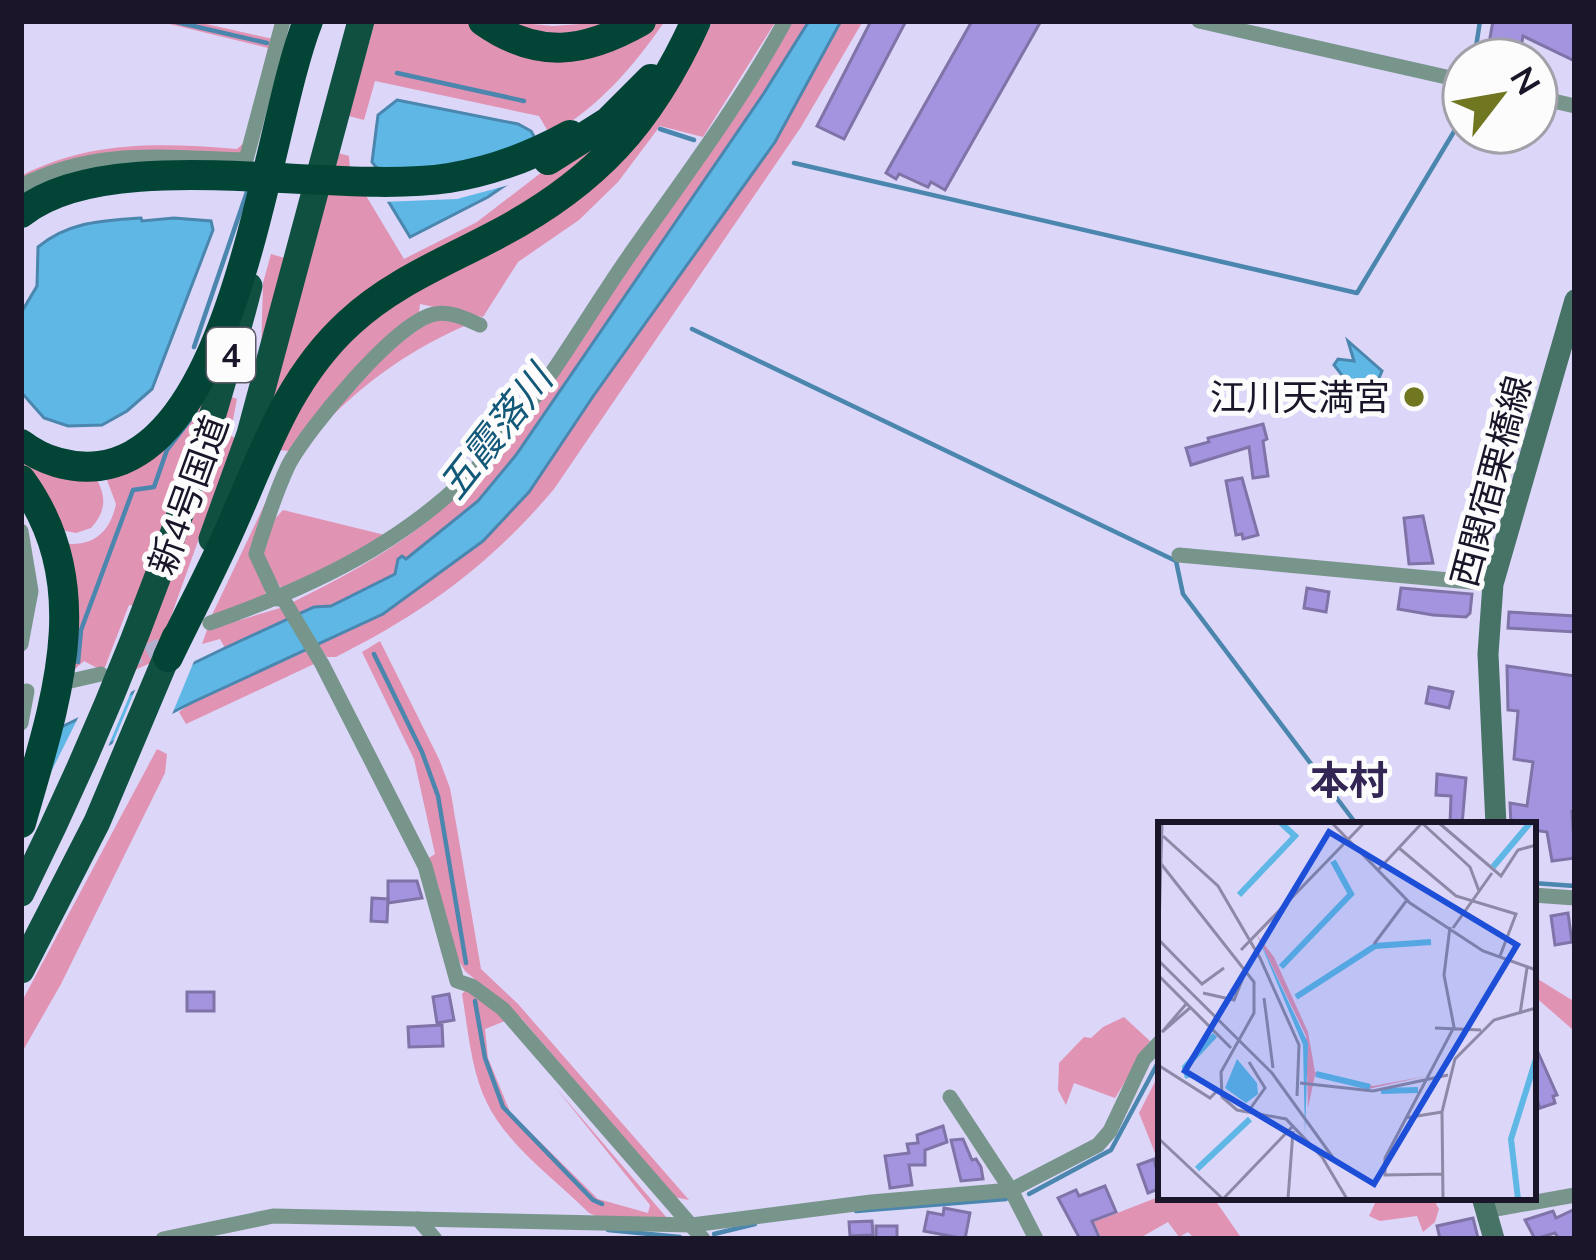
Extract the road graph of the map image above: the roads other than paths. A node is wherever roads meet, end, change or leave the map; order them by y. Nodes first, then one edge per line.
1 (283, 21) edge
2 (308, 21) edge
3 (317, 21) edge
4 (361, 21) edge
5 (483, 21) edge
6 (641, 21) edge
7 (679, 21) edge
8 (695, 21) edge
9 (785, 21) edge
10 (1199, 21) edge
11 (1440, 76) edge
12 (573, 140) junction
13 (21, 186) edge
14 (21, 213) edge
15 (21, 232) edge
16 (1575, 301) edge
17 (480, 325) dead end
18 (1567, 357) edge
19 (21, 444) edge
20 (21, 480) edge
21 (21, 531) edge
22 (1179, 555) dead end
23 (1492, 584) junction
24 (283, 602) junction
25 (210, 622) dead end
26 (21, 644) edge
27 (167, 657) junction
28 (109, 677) junction
29 (40, 692) edge
30 (21, 723) edge
31 (21, 822) edge
32 (1496, 822) edge
33 (21, 893) edge
34 (1536, 895) edge
35 (1575, 898) edge
36 (21, 970) edge
37 (1158, 1044) edge
38 (950, 1097) dead end
39 (1011, 1190) junction
40 (1575, 1195) edge
41 (1536, 1199) edge
42 (1524, 1200) edge
43 (1484, 1204) edge
44 (418, 1219) junction
45 (698, 1232) edge
46 (163, 1239) edge
47 (435, 1239) edge
48 (1036, 1239) edge
49 (1494, 1239) edge

1 - 13 street
2 - 19 highway
3 - 28 highway, 新4号国道 / 4
4 - 27 highway, 新4号国道 / 4
5 - 6 highway
7 - 12 highway
8 - 12 highway
8 - 27 highway
9 - 24 street
10 - 11 street
12 - 14 highway, bridge
12 - 15 highway
16 - 18 main road, 西関宿栗橋線
17 - 24 street
18 - 23 main road, 西関宿栗橋線
20 - 29 highway
21 - 26 street
22 - 23 street
23 - 32 main road, 西関宿栗橋線
24 - 25 street
24 - 45 street
27 - 36 highway, 新4号国道 / 4
28 - 29 street
28 - 33 highway, 新4号国道 / 4
29 - 30 street
29 - 31 highway
34 - 35 street
37 - 39 street
38 - 39 street
39 - 45 street
39 - 48 street
40 - 41 street
42 - 43 street
43 - 49 main road
44 - 45 street
44 - 46 street
44 - 47 street

